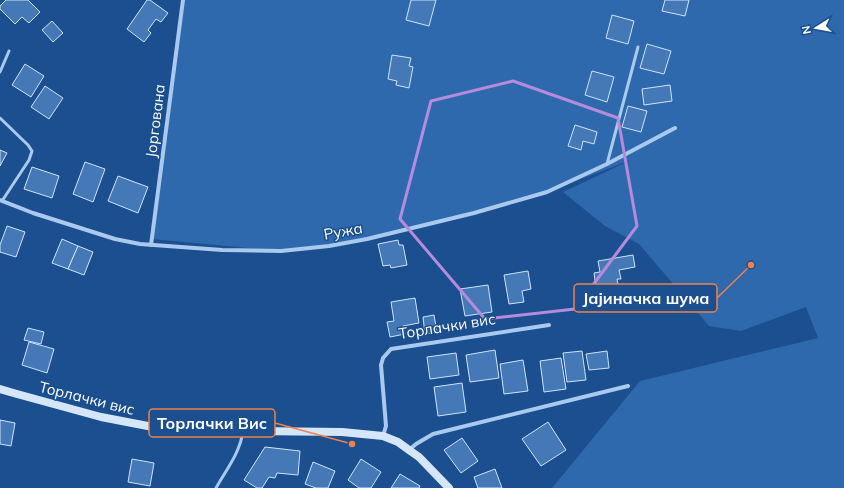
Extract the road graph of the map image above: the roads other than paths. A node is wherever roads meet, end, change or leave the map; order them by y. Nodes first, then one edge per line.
1 (183, 0) edge
2 (638, 47) dead end
3 (9, 51) dead end
4 (0, 72) edge
5 (0, 118) edge
6 (675, 128) dead end
7 (607, 164) junction
8 (1, 201) edge
9 (151, 245) junction
10 (549, 325) dead end
11 (628, 386) dead end
12 (0, 389) edge
13 (243, 432) junction
14 (383, 436) junction
15 (409, 450) junction
16 (216, 488) edge
17 (449, 488) edge

1 - 9 street, Јоргована
2 - 7 lane
3 - 4 lane
5 - 8 lane, Ружа
6 - 7 street, Ружа
7 - 9 street, Ружа
8 - 9 street, Ружа
10 - 14 street, Торлачки вис
11 - 15 street
12 - 13 street, Торлачки вис
13 - 14 street, Торлачки вис
13 - 16 lane
14 - 15 street, Торлачки вис
15 - 17 street, Торлачки вис

